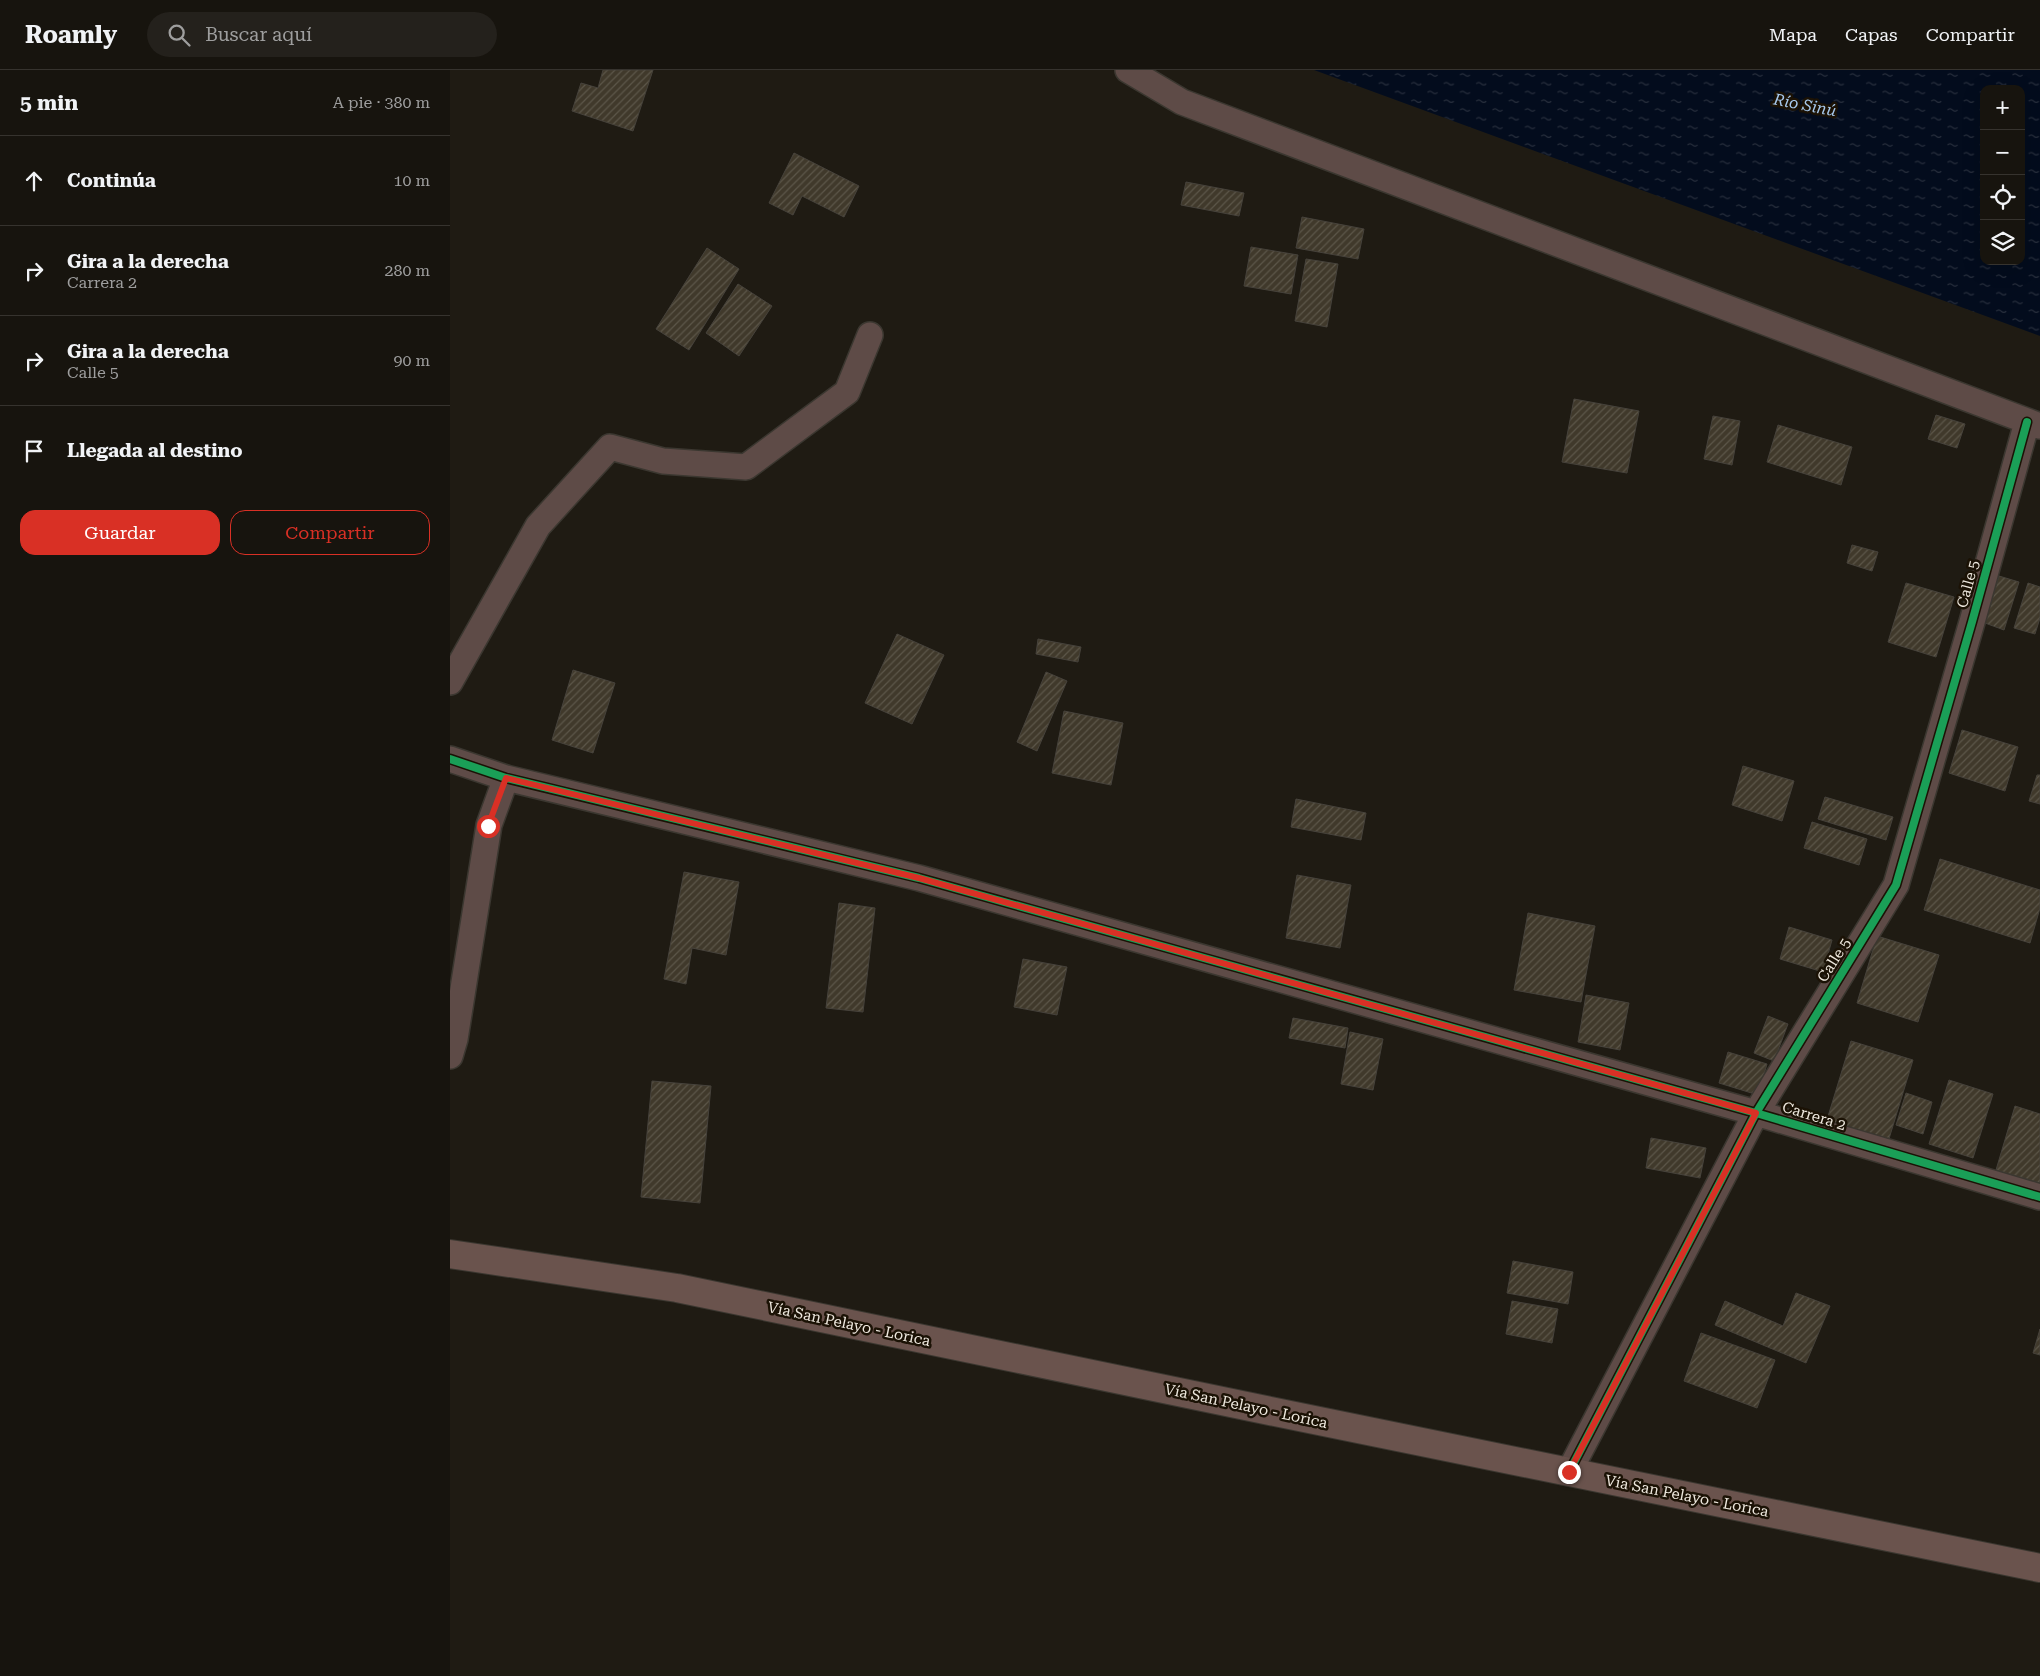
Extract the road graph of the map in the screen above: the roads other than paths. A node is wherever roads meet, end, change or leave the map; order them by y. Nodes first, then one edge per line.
1 (1128, 70) edge
2 (870, 336) dead end
3 (2033, 424) edge
4 (450, 682) edge
5 (450, 759) edge
6 (506, 778) junction
7 (450, 1056) edge
8 (1756, 1113) junction
9 (2040, 1197) edge
10 (450, 1254) edge
11 (1569, 1472) junction
12 (2040, 1568) edge

1 - 3 street
2 - 4 street
3 - 8 street, Calle 5
5 - 6 street, Carrera 2
6 - 7 street
6 - 8 street, Carrera 2
8 - 9 street, Carrera 2
8 - 11 street, Calle 5
10 - 11 main road, Vía San Pelayo - Lorica
11 - 12 main road, Vía San Pelayo - Lorica

